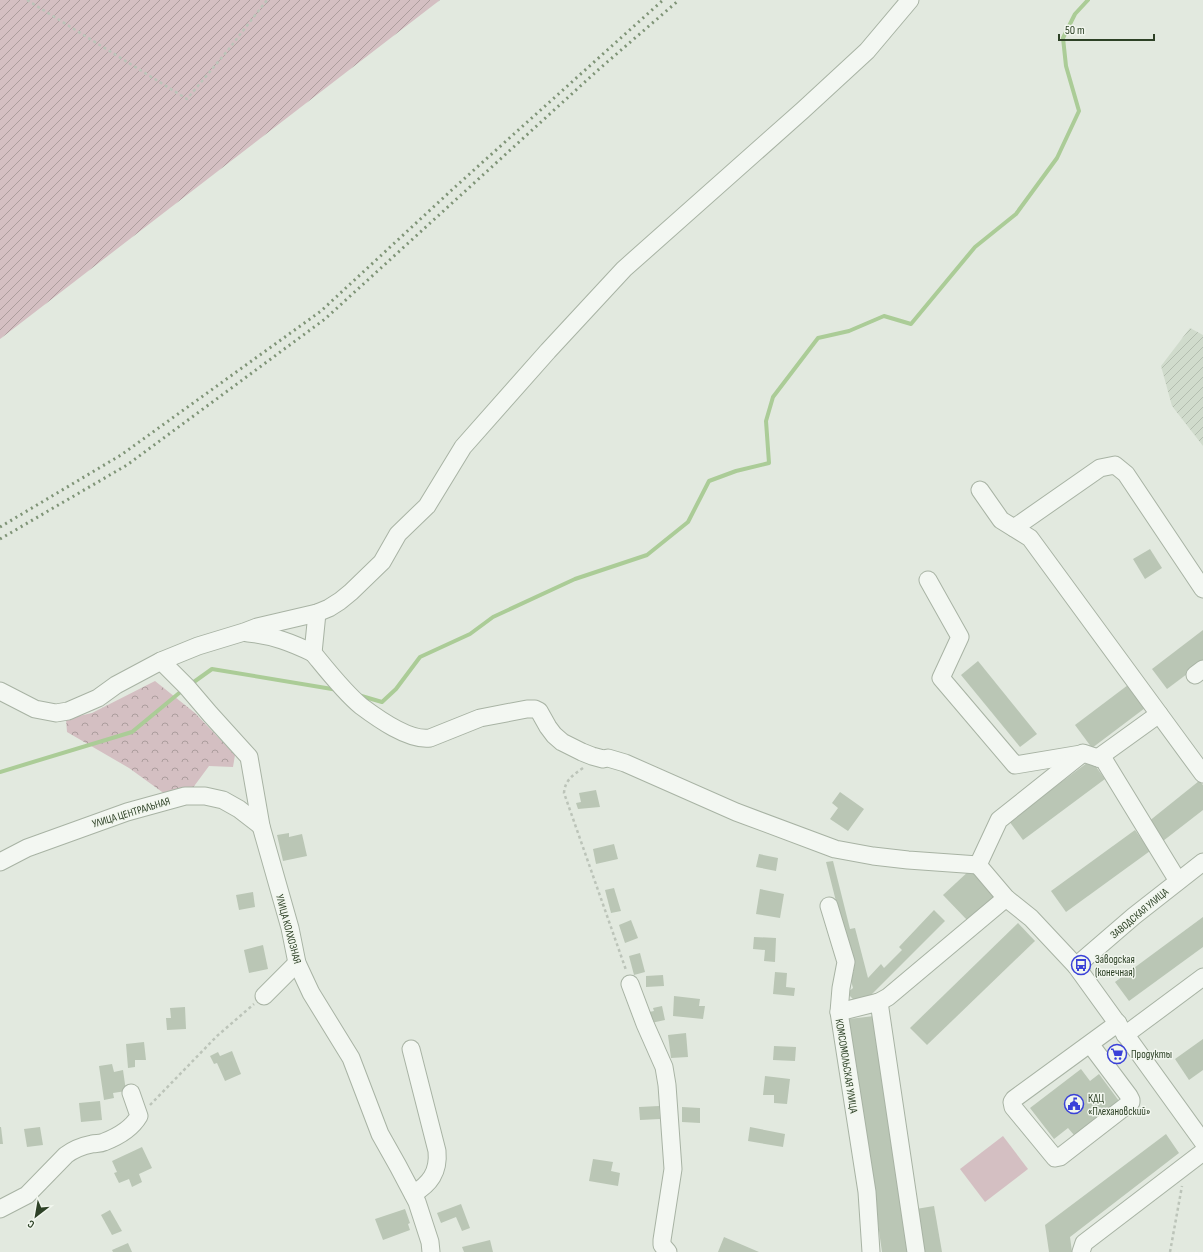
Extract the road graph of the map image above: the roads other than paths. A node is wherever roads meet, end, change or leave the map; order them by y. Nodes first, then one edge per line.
1 (910, 0) edge
2 (980, 490) dead end
3 (1014, 528) junction
4 (928, 580) dead end
5 (1203, 589) edge
6 (317, 613) junction
7 (244, 632) junction
8 (313, 653) junction
9 (161, 661) junction
10 (0, 692) edge
11 (1159, 714) junction
12 (1091, 756) junction
13 (1201, 769) edge
14 (261, 826) junction
15 (0, 862) edge
16 (1203, 862) edge
17 (978, 865) junction
18 (1178, 881) junction
19 (1006, 898) junction
20 (830, 906) dead end
21 (297, 963) junction
22 (1076, 966) junction
23 (1203, 977) edge
24 (630, 984) road end
25 (264, 996) road end
26 (879, 1002) junction
27 (839, 1012) junction
28 (1121, 1029) junction
29 (1090, 1044) junction
30 (411, 1049) dead end
31 (131, 1093) dead end
32 (1203, 1142) edge
33 (1203, 1152) edge
34 (412, 1194) junction
35 (0, 1209) edge
36 (432, 1252) edge
37 (668, 1252) edge
38 (871, 1252) edge
39 (916, 1252) edge
40 (1081, 1252) edge

1 - 6 street
2 - 3 street
3 - 5 street
3 - 11 street
4 - 12 street
6 - 7 street
6 - 8 street
7 - 8 street
7 - 9 street
8 - 17 street
9 - 10 street
9 - 14 street, УЛИЦА КОЛХОЗНАЯ
11 - 12 street
11 - 13 street
12 - 17 street
12 - 18 street
14 - 15 street, УЛИЦА ЦЕНТРАЛЬНАЯ
14 - 21 street, УЛИЦА КОЛХОЗНАЯ
16 - 18 street, ЗАВОДСКАЯ УЛИЦА
17 - 19 street
18 - 22 street, ЗАВОДСКАЯ УЛИЦА
19 - 22 street
19 - 26 street, КОМСОМОЛЬСКАЯ УЛИЦА
20 - 27 street
21 - 25 street
21 - 34 street, УЛИЦА КОЛХОЗНАЯ
22 - 28 street
23 - 28 street
24 - 37 street
26 - 27 street, КОМСОМОЛЬСКАЯ УЛИЦА
26 - 39 street
27 - 38 street, КОМСОМОЛЬСКАЯ УЛИЦА
28 - 29 street
28 - 32 street
29 - 29 street
30 - 34 street
31 - 35 street
33 - 40 street
34 - 36 street, УЛИЦА КОЛХОЗНАЯ

